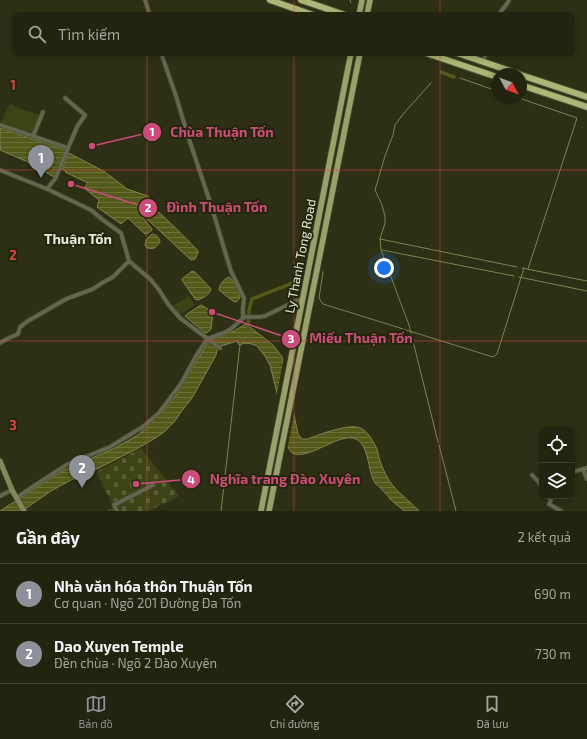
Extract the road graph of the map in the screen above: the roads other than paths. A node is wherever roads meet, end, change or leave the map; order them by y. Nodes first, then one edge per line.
1 (145, 0) edge
2 (270, 0) edge
3 (301, 0) edge
4 (362, 0) edge
5 (370, 0) edge
6 (509, 0) edge
7 (149, 12) edge
8 (304, 12) edge
9 (336, 12) edge
10 (360, 12) edge
11 (368, 12) edge
12 (500, 12) edge
13 (162, 56) edge
14 (350, 56) edge
15 (359, 56) edge
16 (435, 56) edge
17 (466, 56) edge
18 (485, 56) edge
19 (483, 62) junction
20 (493, 65) junction
21 (502, 68) edge
22 (490, 74) joint
23 (527, 76) edge
24 (527, 87) edge
25 (587, 96) edge
26 (65, 98) dead end
27 (587, 107) edge
28 (43, 112) dead end
29 (0, 125) edge
30 (33, 136) junction
31 (68, 148) junction
32 (0, 170) edge
33 (47, 189) junction
34 (129, 261) junction
35 (304, 289) junction
36 (313, 290) junction
37 (302, 299) junction
38 (244, 317) junction
39 (208, 340) junction
40 (0, 343) edge
41 (220, 348) dead end
42 (0, 461) edge
43 (585, 468) edge
44 (575, 471) edge
45 (532, 475) dead end
46 (587, 479) edge
47 (539, 483) edge
48 (153, 485) dead end
49 (12, 490) junction
50 (0, 496) edge
51 (16, 498) junction
52 (550, 499) edge
53 (261, 510) edge
54 (269, 510) edge
55 (24, 511) edge
56 (117, 511) edge
57 (561, 511) edge

1 - 7 street
2 - 8 highway
3 - 9 highway
4 - 10 main road
5 - 11 main road
6 - 12 street
13 - 38 street
14 - 35 main road, Ly Thanh Tong Road
15 - 36 main road, Ly Thanh Tong Road
16 - 22 highway
17 - 19 highway
18 - 19 street
19 - 20 highway
20 - 21 highway
20 - 22 highway
23 - 25 highway
24 - 27 highway
26 - 31 street
28 - 30 street
29 - 30 street
30 - 31 street
31 - 33 street
32 - 33 street
33 - 34 street
34 - 39 street
34 - 40 street
35 - 36 main road
35 - 37 main road, Ly Thanh Tong Road
36 - 54 main road, Ly Thanh Tong Road
37 - 38 street
37 - 53 main road, Ly Thanh Tong Road
38 - 39 street
39 - 41 street
39 - 51 street
42 - 49 street
43 - 44 street
43 - 46 street
45 - 47 street
48 - 56 street
49 - 50 street
49 - 51 street
51 - 55 street
52 - 57 street
53 - 54 main road

